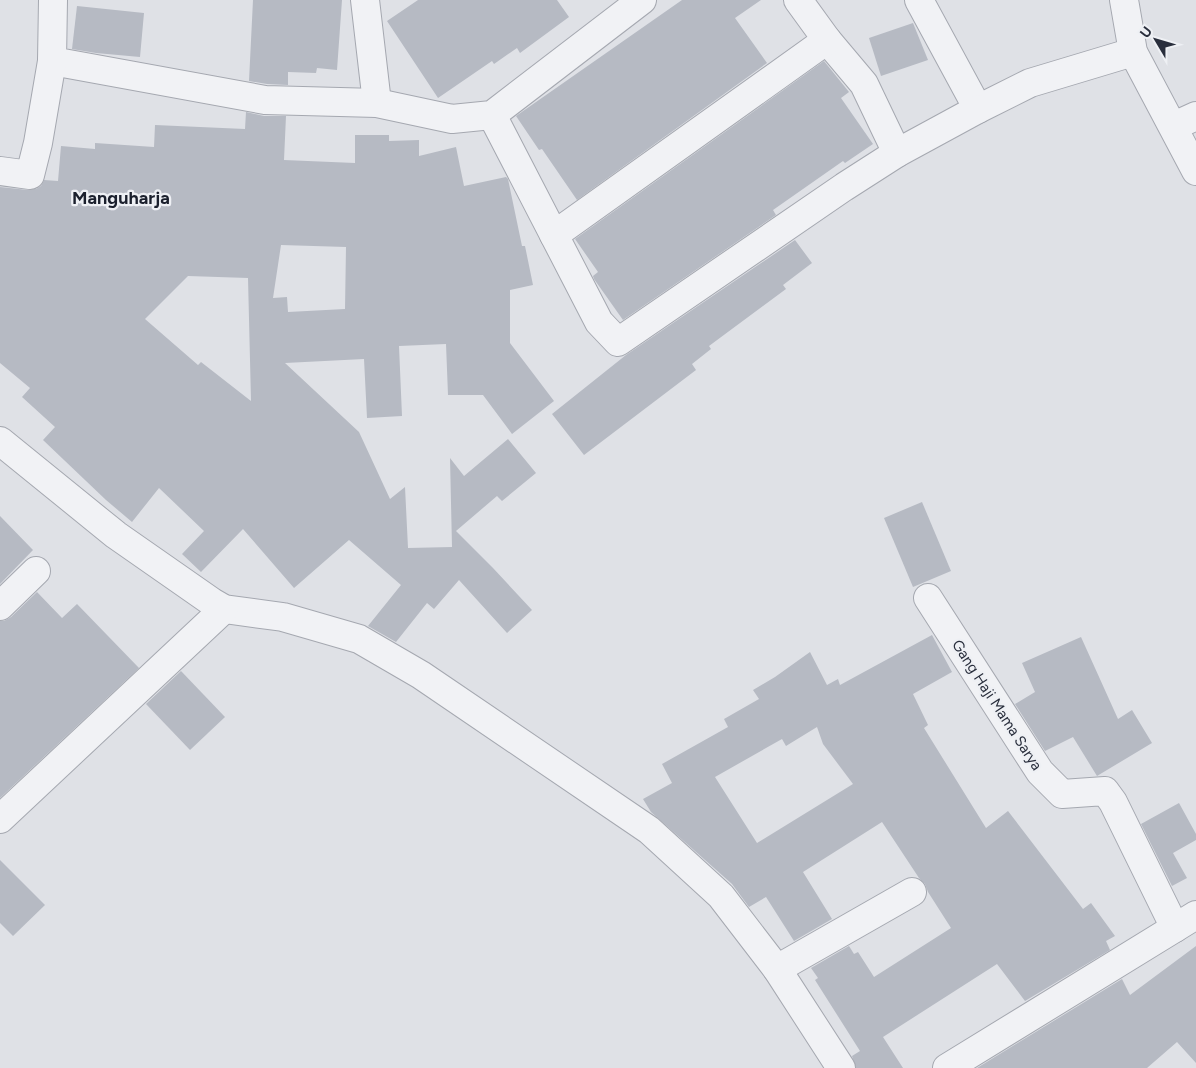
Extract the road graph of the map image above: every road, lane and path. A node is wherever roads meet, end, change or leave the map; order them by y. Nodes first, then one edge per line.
1 (53, 0) edge
2 (642, 0) edge
3 (798, 0) edge
4 (919, 0) edge
5 (1124, 0) edge
6 (369, 3) edge
7 (827, 40) junction
8 (1133, 52) junction
9 (52, 61) junction
10 (377, 103) junction
11 (978, 109) junction
12 (492, 115) junction
13 (1185, 121) edge
14 (897, 153) junction
15 (0, 171) edge
16 (1196, 171) edge
17 (554, 234) junction
18 (0, 441) edge
19 (36, 571) dead end
20 (928, 598) dead end
21 (0, 606) edge
22 (224, 609) junction
23 (0, 819) edge
24 (912, 892) dead end
25 (1186, 922) edge
26 (777, 969) junction
27 (841, 1068) edge
28 (947, 1068) edge

1 - 9 street
2 - 12 street
3 - 7 street
4 - 11 street
5 - 8 street
6 - 10 street
7 - 14 street
7 - 17 street
8 - 11 street
8 - 13 street
9 - 10 street
9 - 15 street
10 - 12 street
11 - 14 street
12 - 17 street
13 - 16 street
14 - 17 street
18 - 22 street
19 - 21 street
20 - 25 street, Gang Haji Mama Sarya
22 - 23 street
22 - 26 street
24 - 26 street
25 - 28 street
26 - 27 street

